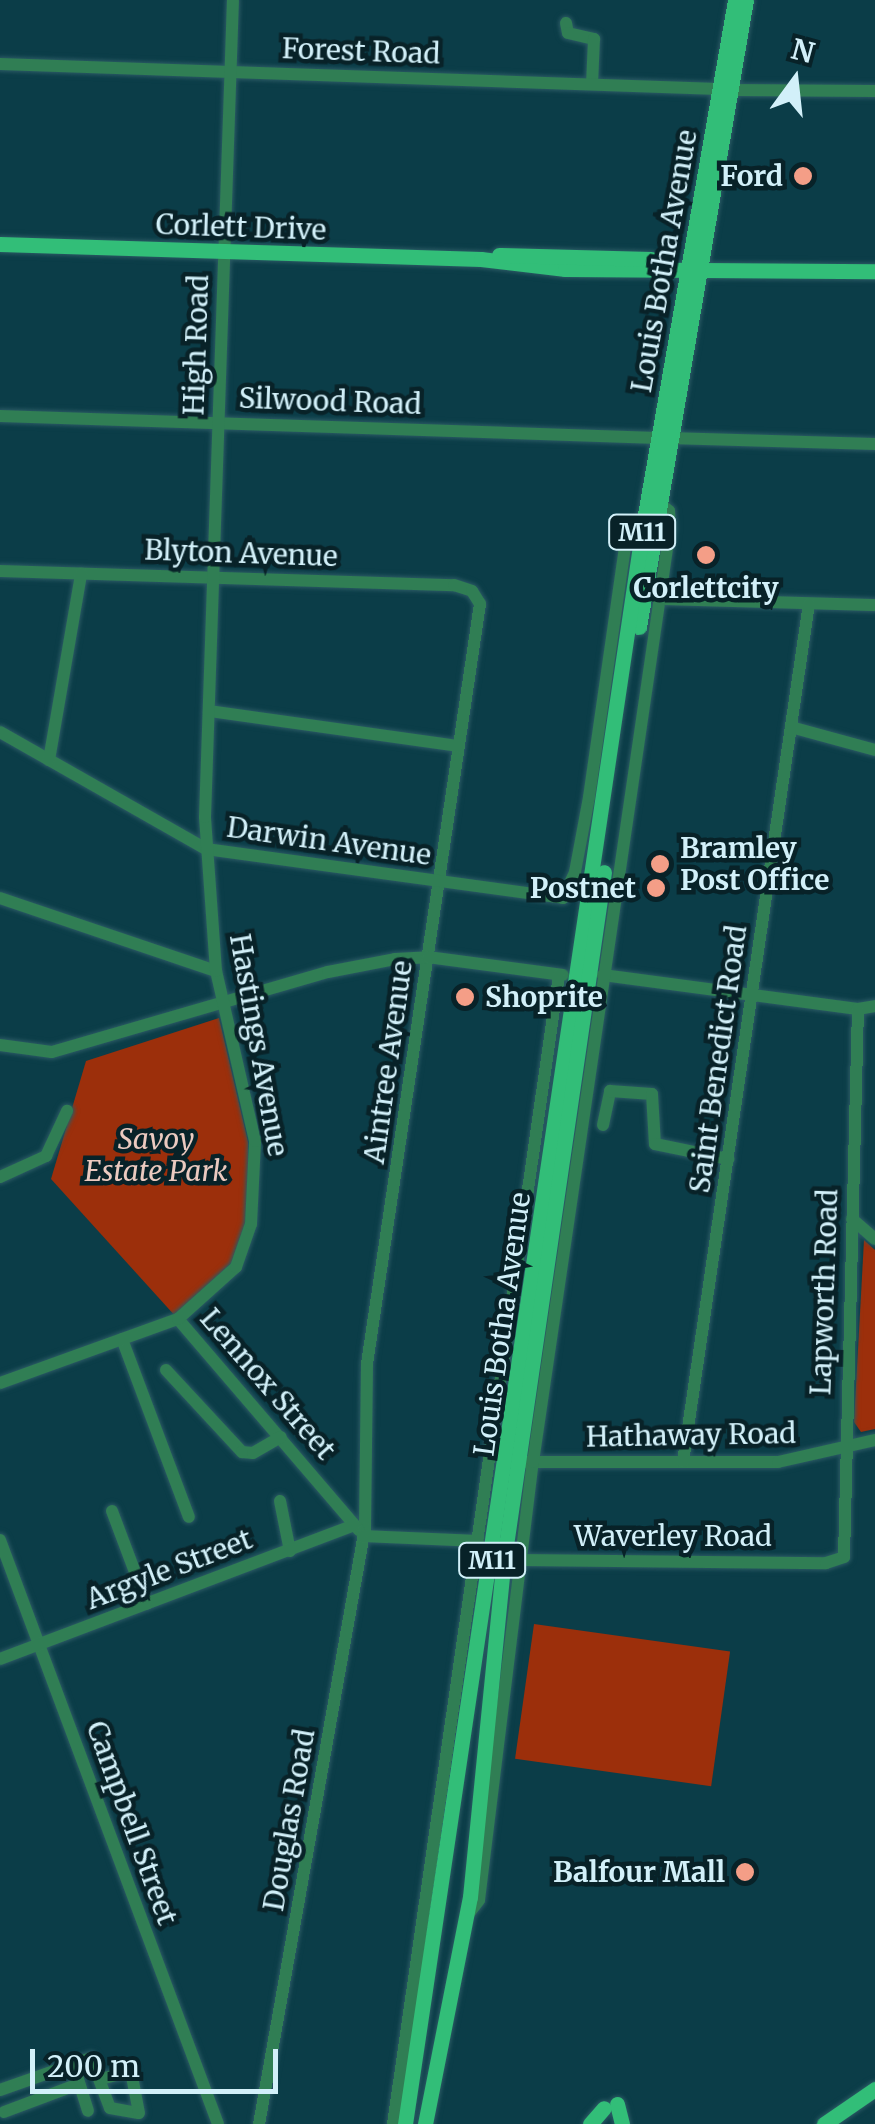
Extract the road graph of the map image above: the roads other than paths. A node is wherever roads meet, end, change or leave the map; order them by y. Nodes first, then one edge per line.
1 (232, 0) edge
2 (735, 0) edge
3 (746, 0) edge
4 (566, 22) dead end
5 (0, 64) edge
6 (230, 72) junction
7 (592, 84) junction
8 (725, 90) junction
9 (872, 92) edge
10 (0, 244) edge
11 (224, 251) junction
12 (701, 266) junction
13 (875, 271) edge
14 (0, 416) edge
15 (218, 423) junction
16 (664, 438) junction
17 (875, 444) edge
18 (658, 502) junction
19 (216, 512) joint
20 (0, 571) edge
21 (81, 574) junction
22 (214, 579) junction
23 (477, 596) joint
24 (660, 599) junction
25 (808, 604) junction
26 (875, 605) edge
27 (209, 711) junction
28 (791, 727) junction
29 (0, 732) edge
30 (459, 746) junction
31 (875, 750) edge
32 (49, 760) junction
33 (610, 799) junction
34 (206, 849) junction
35 (575, 872) junction
36 (593, 876) junction
37 (440, 882) junction
38 (0, 898) edge
39 (560, 898) joint
40 (428, 957) junction
41 (216, 971) junction
42 (607, 974) junction
43 (559, 975) junction
44 (583, 976) junction
45 (752, 994) junction
46 (222, 1001) junction
47 (875, 1006) edge
48 (858, 1010) junction
49 (0, 1045) edge
50 (67, 1111) dead end
51 (603, 1126) dead end
52 (728, 1159) junction
53 (0, 1177) edge
54 (852, 1219) junction
55 (875, 1238) edge
56 (178, 1318) junction
57 (122, 1339) junction
58 (166, 1370) dead end
59 (0, 1383) edge
60 (281, 1437) junction
61 (875, 1440) edge
62 (846, 1448) junction
63 (520, 1461) junction
64 (683, 1462) junction
65 (280, 1501) dead end
66 (112, 1511) dead end
67 (189, 1517) dead end
68 (359, 1530) junction
69 (0, 1540) edge
70 (478, 1541) junction
71 (290, 1551) junction
72 (519, 1560) junction
73 (826, 1563) joint
74 (147, 1604) junction
75 (40, 1645) junction
76 (0, 1659) edge
77 (468, 1916) junction
78 (73, 2063) junction
79 (101, 2078) dead end
80 (80, 2084) junction
81 (408, 2084) junction
82 (875, 2089) edge
83 (0, 2090) edge
84 (4, 2112) dead end
85 (88, 2112) dead end
86 (832, 2119) edge
87 (262, 2120) edge
88 (218, 2124) edge
89 (393, 2124) edge
90 (405, 2124) edge
91 (425, 2124) edge
92 (590, 2124) edge
93 (622, 2124) edge
94 (810, 2124) edge

1 - 6 street, High Road
2 - 8 main road, Louis Botha Avenue / M11
3 - 8 main road, Louis Botha Avenue / M11
4 - 7 street
5 - 6 street, Forest Road
6 - 7 street, Forest Road
6 - 11 street, High Road
7 - 8 street, Forest Road
8 - 9 street, Forest Road
8 - 12 main road, Louis Botha Avenue / M11
10 - 11 main road, Corlett Drive
11 - 12 main road, Corlett Drive
11 - 15 street, High Road
12 - 13 main road, Corlett Drive
12 - 16 main road, Louis Botha Avenue / M11
14 - 15 street, Silwood Road
15 - 16 street, Silwood Road
15 - 19 street, High Road
16 - 17 street, Silwood Road
16 - 18 main road, Louis Botha Avenue / M11
16 - 33 main road, Louis Botha Avenue / M11
18 - 24 street, Louis Botha Avenue
18 - 33 main road, Louis Botha Avenue / M11
19 - 22 street, Hastings Avenue
20 - 21 street, Blyton Avenue
21 - 22 street, Blyton Avenue
21 - 32 street
22 - 23 street, Blyton Avenue
22 - 27 street, Hastings Avenue
23 - 30 street, Aintree Avenue
24 - 25 street
24 - 33 street, Louis Botha Avenue
25 - 26 street
25 - 28 street, Saint Benedict Road
27 - 30 street
27 - 34 street, Hastings Avenue
28 - 31 street
28 - 45 street, Saint Benedict Road
29 - 32 street, Darwin Avenue
30 - 37 street, Aintree Avenue
32 - 34 street, Darwin Avenue
33 - 35 street, Louis Botha Avenue
33 - 36 main road, Louis Botha Avenue / M11
33 - 42 street, Louis Botha Avenue
33 - 44 main road, Louis Botha Avenue / M11
34 - 37 street, Darwin Avenue
34 - 41 street, Hastings Avenue
35 - 36 street
35 - 39 street, Louis Botha Avenue
36 - 44 main road, Louis Botha Avenue / M11
37 - 39 street, Darwin Avenue
37 - 40 street, Aintree Avenue
38 - 41 street
40 - 43 street
40 - 46 street
40 - 68 street, Aintree Avenue
41 - 46 street, Hastings Avenue
42 - 44 street
42 - 45 street
42 - 63 street, Louis Botha Avenue
43 - 44 street
43 - 70 street, Louis Botha Avenue
44 - 63 main road, Louis Botha Avenue / M11
45 - 48 street
45 - 52 street, Saint Benedict Road
46 - 49 street
46 - 56 street, Hastings Avenue
47 - 48 street
48 - 54 street, Lapworth Road
50 - 53 street
51 - 52 street
52 - 64 street, Saint Benedict Road
54 - 55 street
54 - 62 street, Lapworth Road
56 - 57 street, Lennox Street
56 - 60 street, Lennox Street
57 - 59 street, Lennox Street
57 - 67 street
58 - 60 street
60 - 68 street, Lennox Street
61 - 62 street, Hathaway Road
62 - 64 street, Hathaway Road
62 - 73 street, Lapworth Road
63 - 64 street, Hathaway Road
63 - 72 street, Louis Botha Avenue
63 - 77 main road, Louis Botha Avenue / M11
63 - 81 main road, Louis Botha Avenue / M11
65 - 71 street
66 - 74 street
68 - 70 street
68 - 71 street, Argyle Street
68 - 87 street, Douglas Road
69 - 75 street, Campbell Street
70 - 81 street, Louis Botha Avenue
71 - 74 street, Argyle Street
72 - 73 street, Waverley Road
72 - 77 street, Louis Botha Avenue
74 - 75 street, Argyle Street
75 - 76 street, Argyle Street
75 - 88 street, Campbell Street
77 - 91 main road, Louis Botha Avenue / M11
78 - 79 street
78 - 80 street
78 - 83 street
80 - 84 street
80 - 85 street
81 - 89 street, Louis Botha Avenue
81 - 90 main road, Louis Botha Avenue / M11
82 - 86 main road
86 - 94 main road
92 - 93 main road

